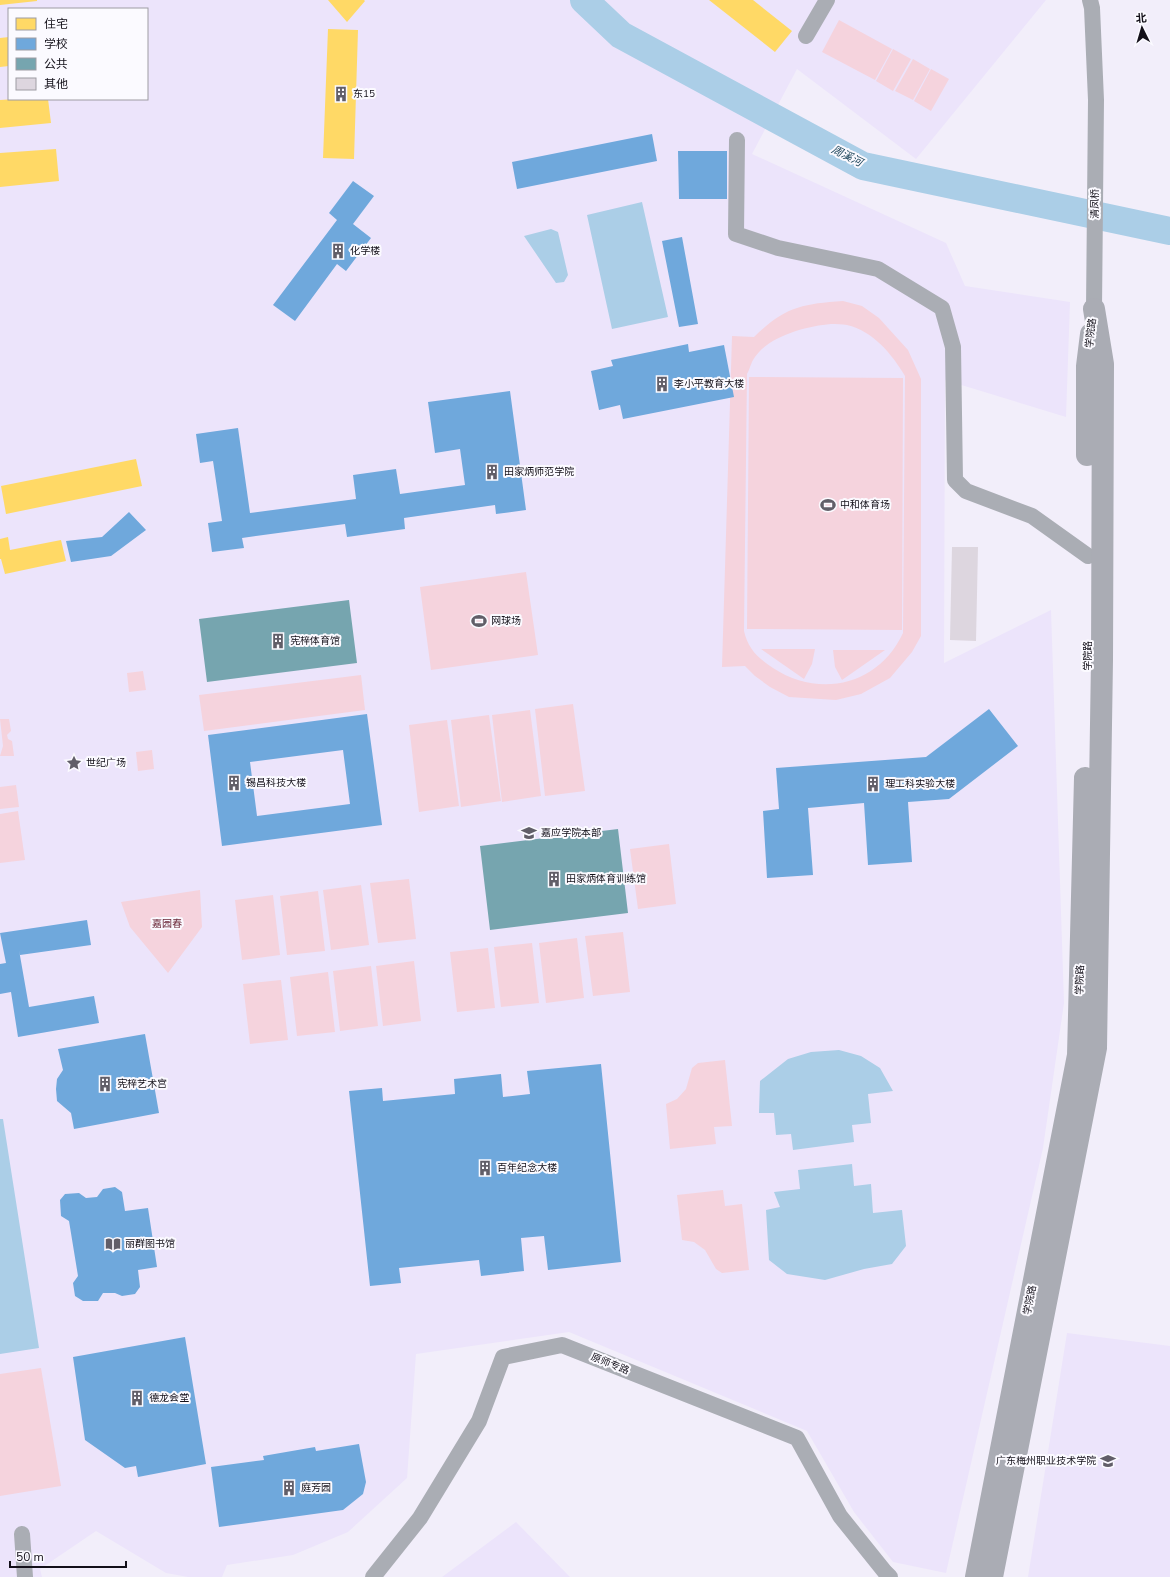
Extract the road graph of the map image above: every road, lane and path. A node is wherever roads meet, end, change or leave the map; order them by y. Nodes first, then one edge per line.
1 (827, 0) edge
2 (1090, 0) edge
3 (806, 36) dead end
4 (737, 140) dead end
5 (1094, 309) junction
6 (1088, 556) junction
7 (22, 1534) dead end
8 (25, 1577) edge
9 (373, 1577) edge
10 (890, 1577) edge
11 (976, 1577) edge
12 (992, 1577) edge

1 - 3 street
2 - 5 street, 清凤桥
4 - 6 street
5 - 6 street, 学院路
5 - 12 street, 学院路
6 - 11 street, 学院路
7 - 8 street
9 - 10 street, 原师专路

